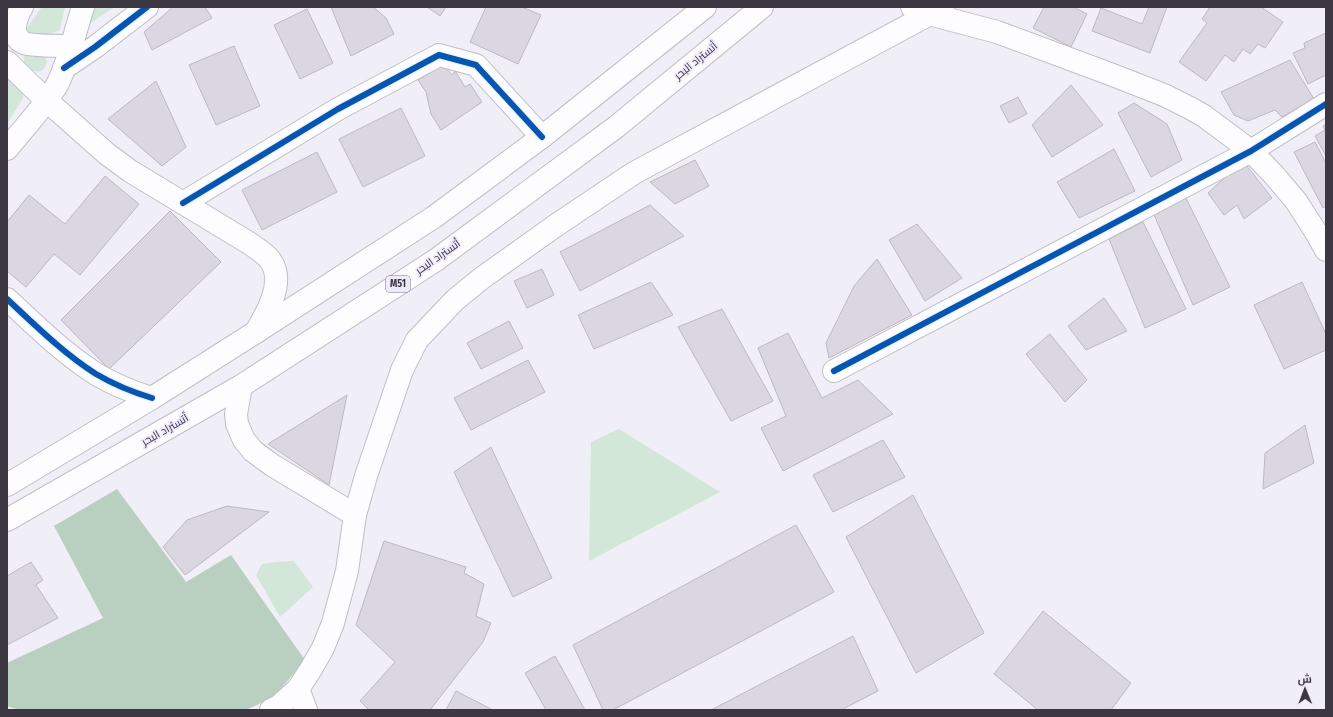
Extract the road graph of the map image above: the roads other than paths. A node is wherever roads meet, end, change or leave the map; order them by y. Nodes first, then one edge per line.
1 (21, 7) edge
2 (83, 7) edge
3 (147, 7) edge
4 (705, 7) edge
5 (762, 7) edge
6 (928, 9) edge
7 (7, 20) edge
8 (71, 46) junction
9 (7, 62) edge
10 (64, 68) junction
11 (46, 100) junction
12 (1326, 104) edge
13 (542, 137) junction
14 (7, 149) edge
15 (1251, 151) junction
16 (183, 203) junction
17 (1326, 250) edge
18 (7, 299) edge
19 (256, 332) junction
20 (834, 371) dead end
21 (241, 386) junction
22 (152, 398) junction
23 (7, 485) edge
24 (356, 515) junction
25 (7, 520) edge
26 (298, 689) junction
27 (271, 710) edge
28 (306, 710) edge

1 - 7 main road
1 - 8 main road
2 - 8 main road
3 - 10 main road
4 - 13 main road
5 - 21 main road, أتستراد البحر / M51
6 - 15 main road
6 - 24 main road
8 - 10 main road
9 - 11 main road
10 - 11 main road
11 - 14 main road
11 - 16 main road
12 - 15 main road
13 - 16 main road
13 - 19 main road
15 - 17 main road
15 - 20 main road
16 - 19 main road
18 - 22 main road
19 - 22 main road
21 - 24 main road
21 - 25 main road, أتستراد البحر / M51
22 - 23 main road
24 - 26 main road
26 - 27 main road
26 - 28 main road

